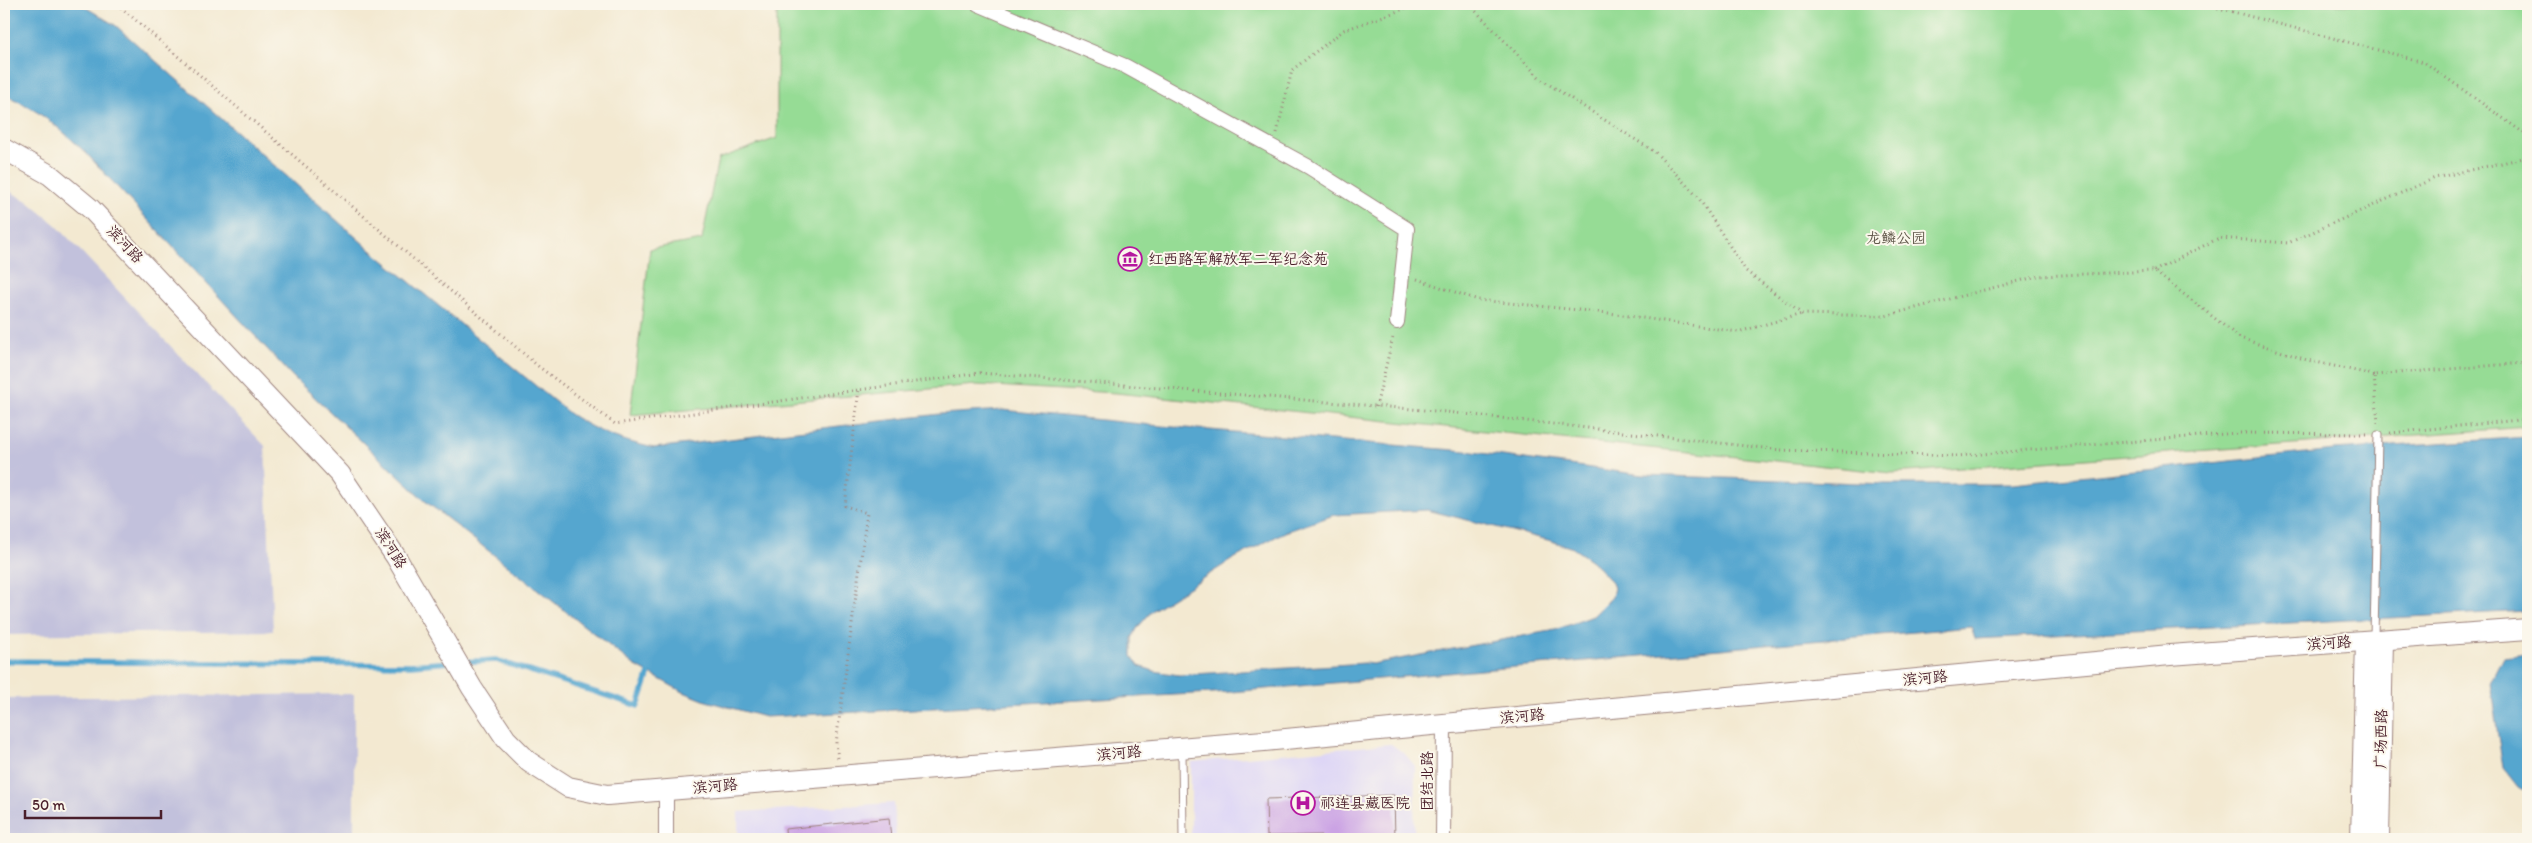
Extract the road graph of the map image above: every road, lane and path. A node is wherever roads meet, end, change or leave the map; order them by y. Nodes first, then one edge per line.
1 (116, 4) edge
2 (978, 4) edge
3 (1418, 4) edge
4 (1469, 4) edge
5 (2203, 4) edge
6 (2528, 136) edge
7 (1273, 148) junction
8 (4, 149) edge
9 (2528, 156) edge
10 (2154, 271) junction
11 (1402, 274) junction
12 (1802, 314) junction
13 (1397, 322) joint
14 (2528, 360) edge
15 (2374, 375) junction
16 (859, 389) junction
17 (1376, 407) junction
18 (2528, 419) edge
19 (2378, 435) junction
20 (2528, 629) edge
21 (2374, 640) junction
22 (1444, 724) junction
23 (836, 743) dead end
24 (1182, 747) junction
25 (666, 791) junction
26 (666, 839) edge
27 (1183, 839) edge
28 (1443, 839) edge
29 (2361, 839) edge
30 (2379, 839) edge

1 - 16 path
2 - 7 street
3 - 7 path
4 - 12 path
5 - 6 path
7 - 11 street
8 - 25 street, 滨河路
9 - 10 path
10 - 12 path
10 - 15 path
11 - 12 path
11 - 13 street
13 - 17 path
14 - 15 path
15 - 19 path
16 - 17 path
16 - 23 path
17 - 19 path
18 - 19 path
19 - 21 lane
20 - 21 street, 滨河路
21 - 22 street, 滨河路
21 - 29 street, 广场西路
21 - 30 street, 广场西路
22 - 24 street, 滨河路
22 - 28 street, 团结北路
24 - 25 street, 滨河路
24 - 27 lane
25 - 26 street

